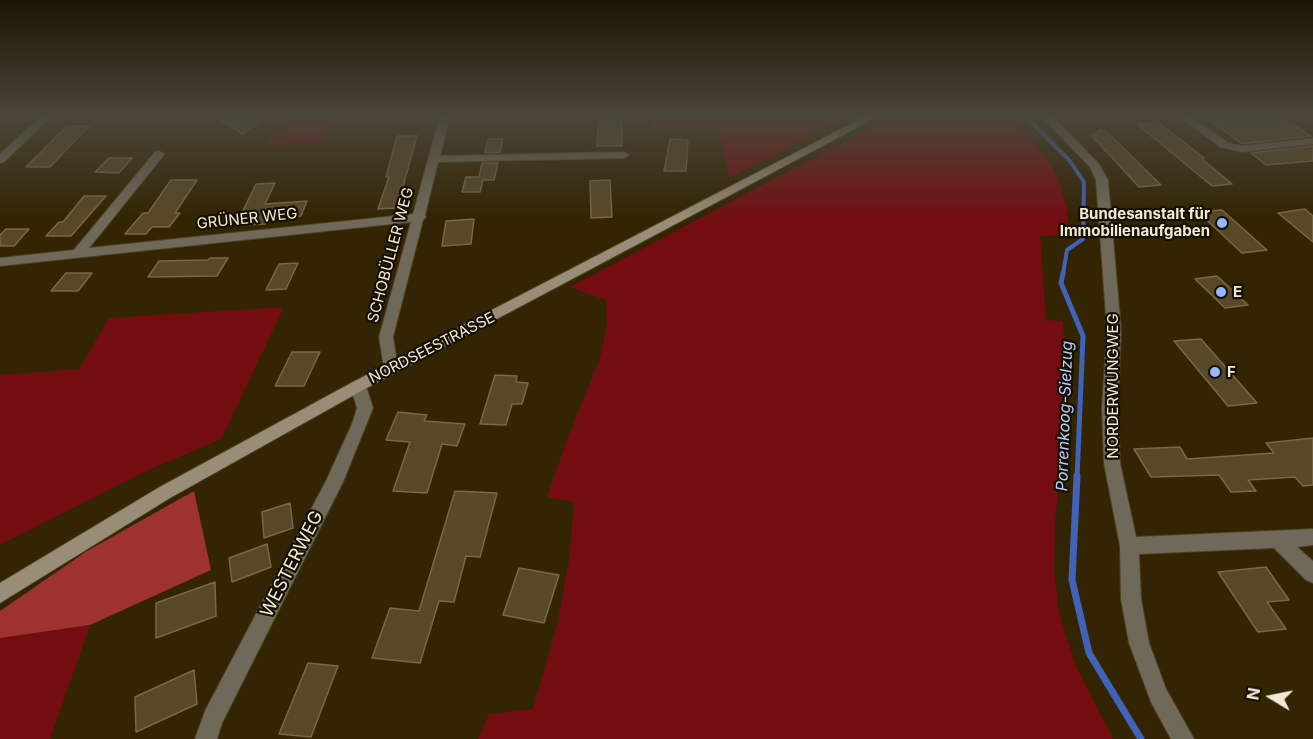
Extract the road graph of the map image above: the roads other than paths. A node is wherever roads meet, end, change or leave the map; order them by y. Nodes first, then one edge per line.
1 (436, 150) edge
2 (807, 150) edge
3 (1080, 150) edge
4 (159, 154) dead end
5 (624, 155) dead end
6 (434, 159) junction
7 (420, 217) junction
8 (78, 253) junction
9 (0, 262) edge
10 (391, 368) junction
11 (358, 386) junction
12 (1313, 537) edge
13 (1278, 540) junction
14 (1129, 546) junction
15 (1313, 574) edge
16 (0, 594) edge
17 (206, 739) edge
18 (1183, 739) edge

1 - 6 street, SCHOBÜLLER WEG
2 - 10 main road, NORDSEESTRASSE
3 - 14 street, NORDERWUNGWEG
4 - 8 street
5 - 6 street
6 - 7 street, SCHOBÜLLER WEG
7 - 8 street, GRÜNER WEG
7 - 10 street, SCHOBÜLLER WEG
8 - 9 street, GRÜNER WEG
10 - 11 main road, NORDSEESTRASSE
11 - 16 main road, NORDSEESTRASSE
11 - 17 street, WESTERWEG
12 - 13 street
13 - 14 street
13 - 15 street
14 - 18 street, NORDERWUNGWEG

